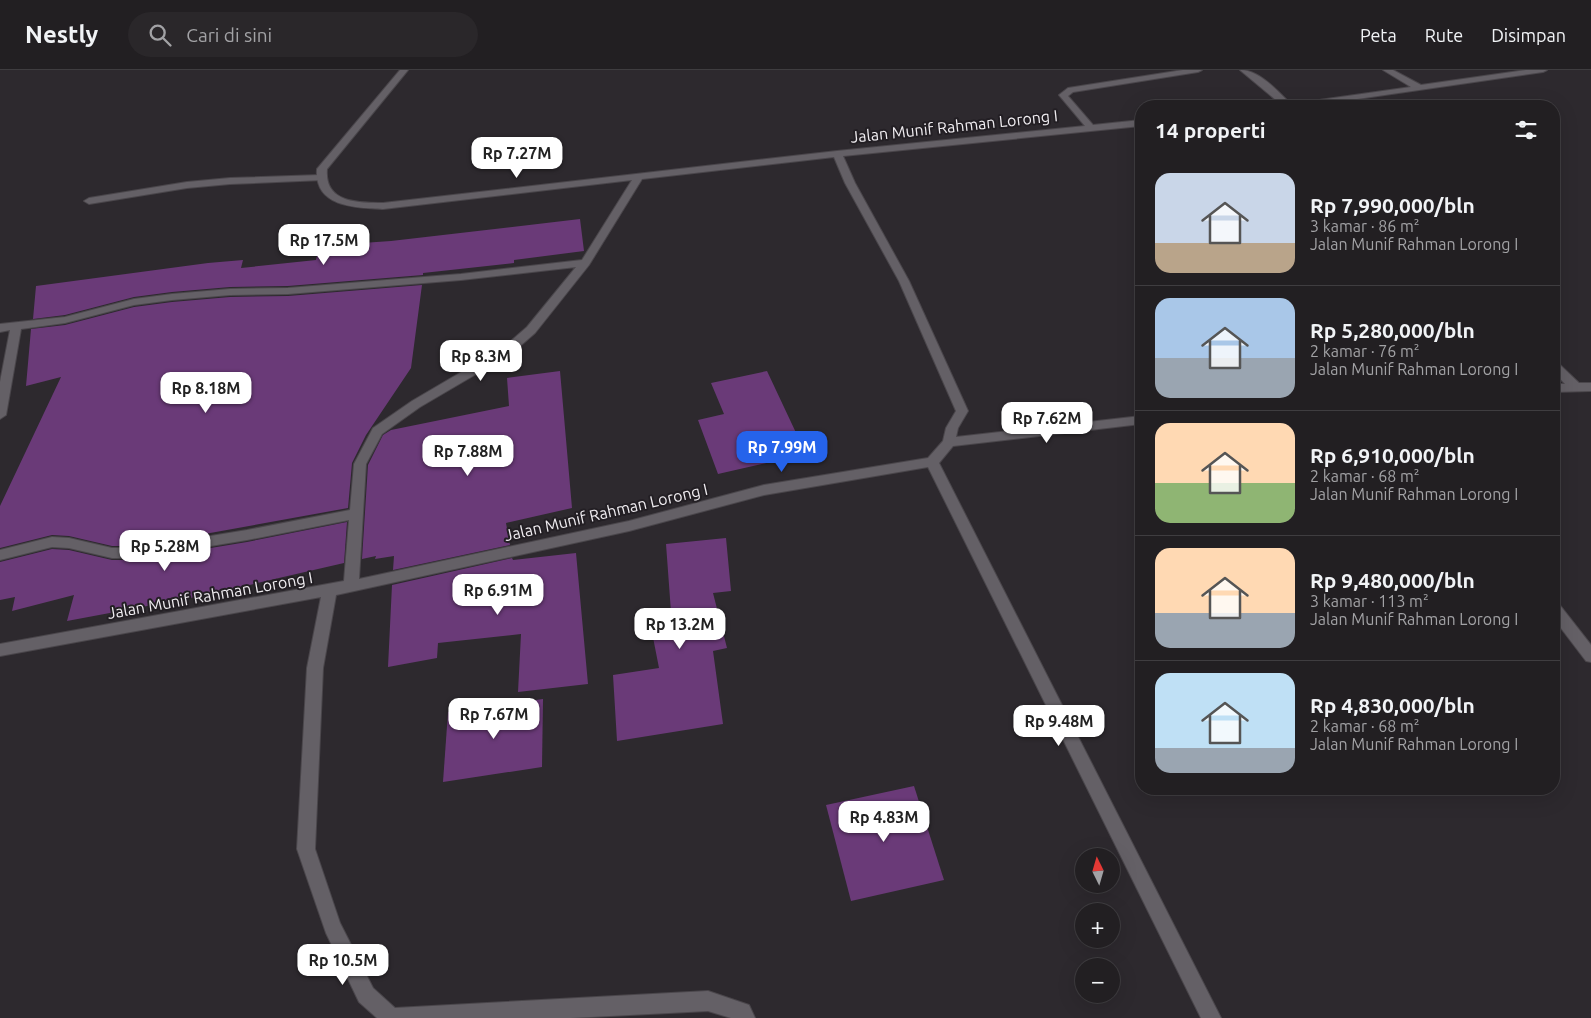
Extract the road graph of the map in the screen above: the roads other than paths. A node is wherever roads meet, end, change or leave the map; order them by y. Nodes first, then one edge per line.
1 (404, 70) edge
2 (1198, 70) edge
3 (1244, 70) edge
4 (1388, 70) edge
5 (1543, 70) edge
6 (1524, 71) edge
7 (1418, 87) junction
8 (1281, 100) edge
9 (1332, 100) edge
10 (1135, 124) edge
11 (1091, 128) junction
12 (837, 154) junction
13 (320, 178) junction
14 (638, 178) junction
15 (89, 201) dead end
16 (585, 262) junction
17 (16, 326) junction
18 (0, 328) edge
19 (1560, 372) edge
20 (1576, 387) junction
21 (1591, 387) edge
22 (1560, 388) edge
23 (0, 415) edge
24 (1135, 421) edge
25 (950, 442) junction
26 (932, 462) junction
27 (356, 514) junction
28 (0, 555) edge
29 (351, 586) junction
30 (329, 590) junction
31 (1560, 616) edge
32 (0, 650) edge
33 (1591, 656) edge
34 (745, 1018) edge
35 (1210, 1018) edge

1 - 13 street
2 - 11 street
3 - 8 street
4 - 7 street
5 - 6 street
6 - 7 street
7 - 9 street
10 - 11 street, Jalan Munif Rahman Lorong I
11 - 12 street, Jalan Munif Rahman Lorong I
12 - 14 street
12 - 25 street, Jalan Munif Rahman Lorong I
13 - 14 street
13 - 15 street
14 - 16 street
16 - 17 street
16 - 27 street
17 - 18 street
17 - 23 street
19 - 20 street
20 - 21 street
20 - 22 street
24 - 25 street
25 - 26 street, Jalan Munif Rahman Lorong I
26 - 29 street, Jalan Munif Rahman Lorong I
26 - 35 street
27 - 28 street
27 - 29 street
29 - 30 street, Jalan Munif Rahman Lorong I
30 - 32 street, Jalan Munif Rahman Lorong I
30 - 34 street
31 - 33 street

